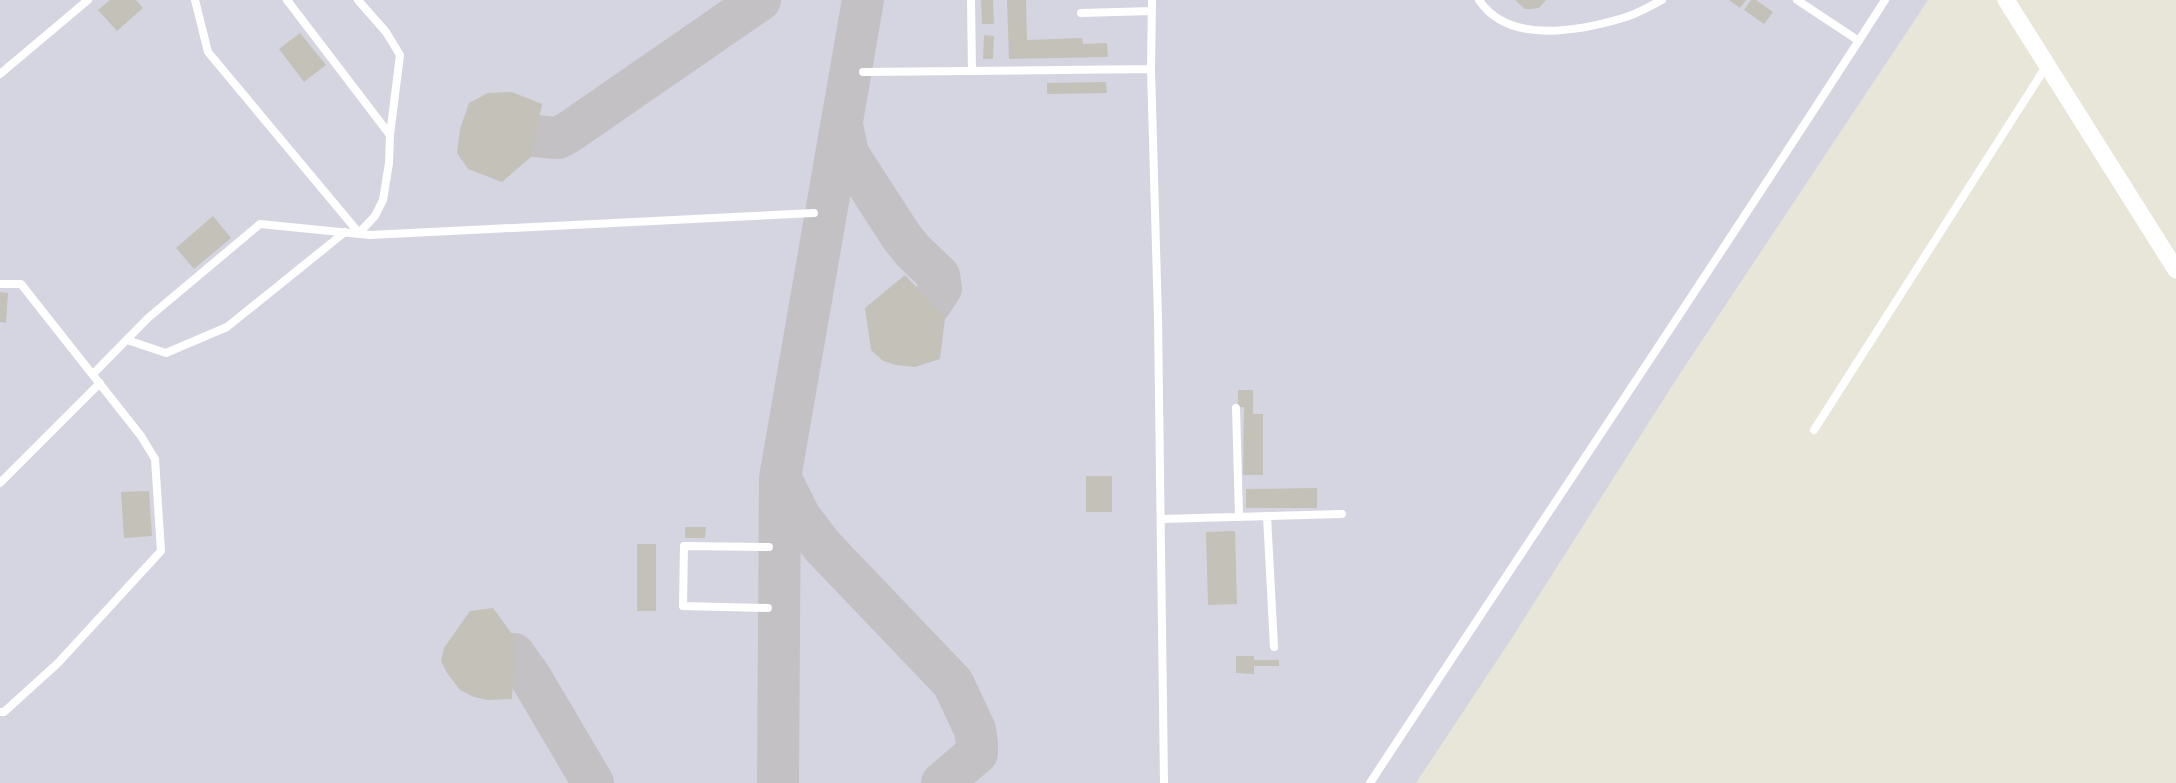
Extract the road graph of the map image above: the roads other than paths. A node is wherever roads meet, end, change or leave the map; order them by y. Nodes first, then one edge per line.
1 (88, 0) edge
2 (195, 0) edge
3 (287, 0) edge
4 (358, 0) edge
5 (971, 0) edge
6 (1152, 0) edge
7 (1478, 0) edge
8 (1662, 0) edge
9 (1797, 0) edge
10 (1885, 0) edge
11 (2006, 0) edge
12 (1152, 11) junction
13 (1080, 13) dead end
14 (1859, 41) junction
15 (2047, 64) junction
16 (1151, 69) junction
17 (972, 71) junction
18 (863, 72) dead end
19 (0, 74) edge
20 (390, 135) junction
21 (814, 213) dead end
22 (345, 232) junction
23 (359, 233) junction
24 (2176, 270) edge
25 (0, 284) edge
26 (126, 340) junction
27 (93, 374) junction
28 (100, 383) junction
29 (1236, 408) dead end
30 (1814, 430) dead end
31 (0, 483) edge
32 (1342, 514) dead end
33 (1267, 516) junction
34 (1239, 517) junction
35 (1160, 518) junction
36 (769, 547) dead end
37 (768, 608) dead end
38 (1274, 647) dead end
39 (0, 712) edge
40 (1164, 783) edge
41 (1370, 783) edge

1 - 19 lane
2 - 23 lane
3 - 20 lane
4 - 20 lane
5 - 17 lane
6 - 12 lane
7 - 8 lane
9 - 14 lane
10 - 14 lane
11 - 15 street
12 - 13 lane
12 - 16 lane
14 - 41 lane
15 - 24 street
15 - 30 lane
16 - 17 lane
16 - 35 lane
17 - 18 lane
20 - 23 lane
21 - 23 lane
22 - 23 lane
22 - 26 lane
22 - 26 lane
25 - 27 lane
26 - 27 lane
27 - 28 lane
28 - 31 lane
28 - 39 lane
29 - 34 lane
32 - 33 lane
33 - 34 lane
33 - 38 lane
34 - 35 lane
35 - 40 lane
36 - 37 lane

